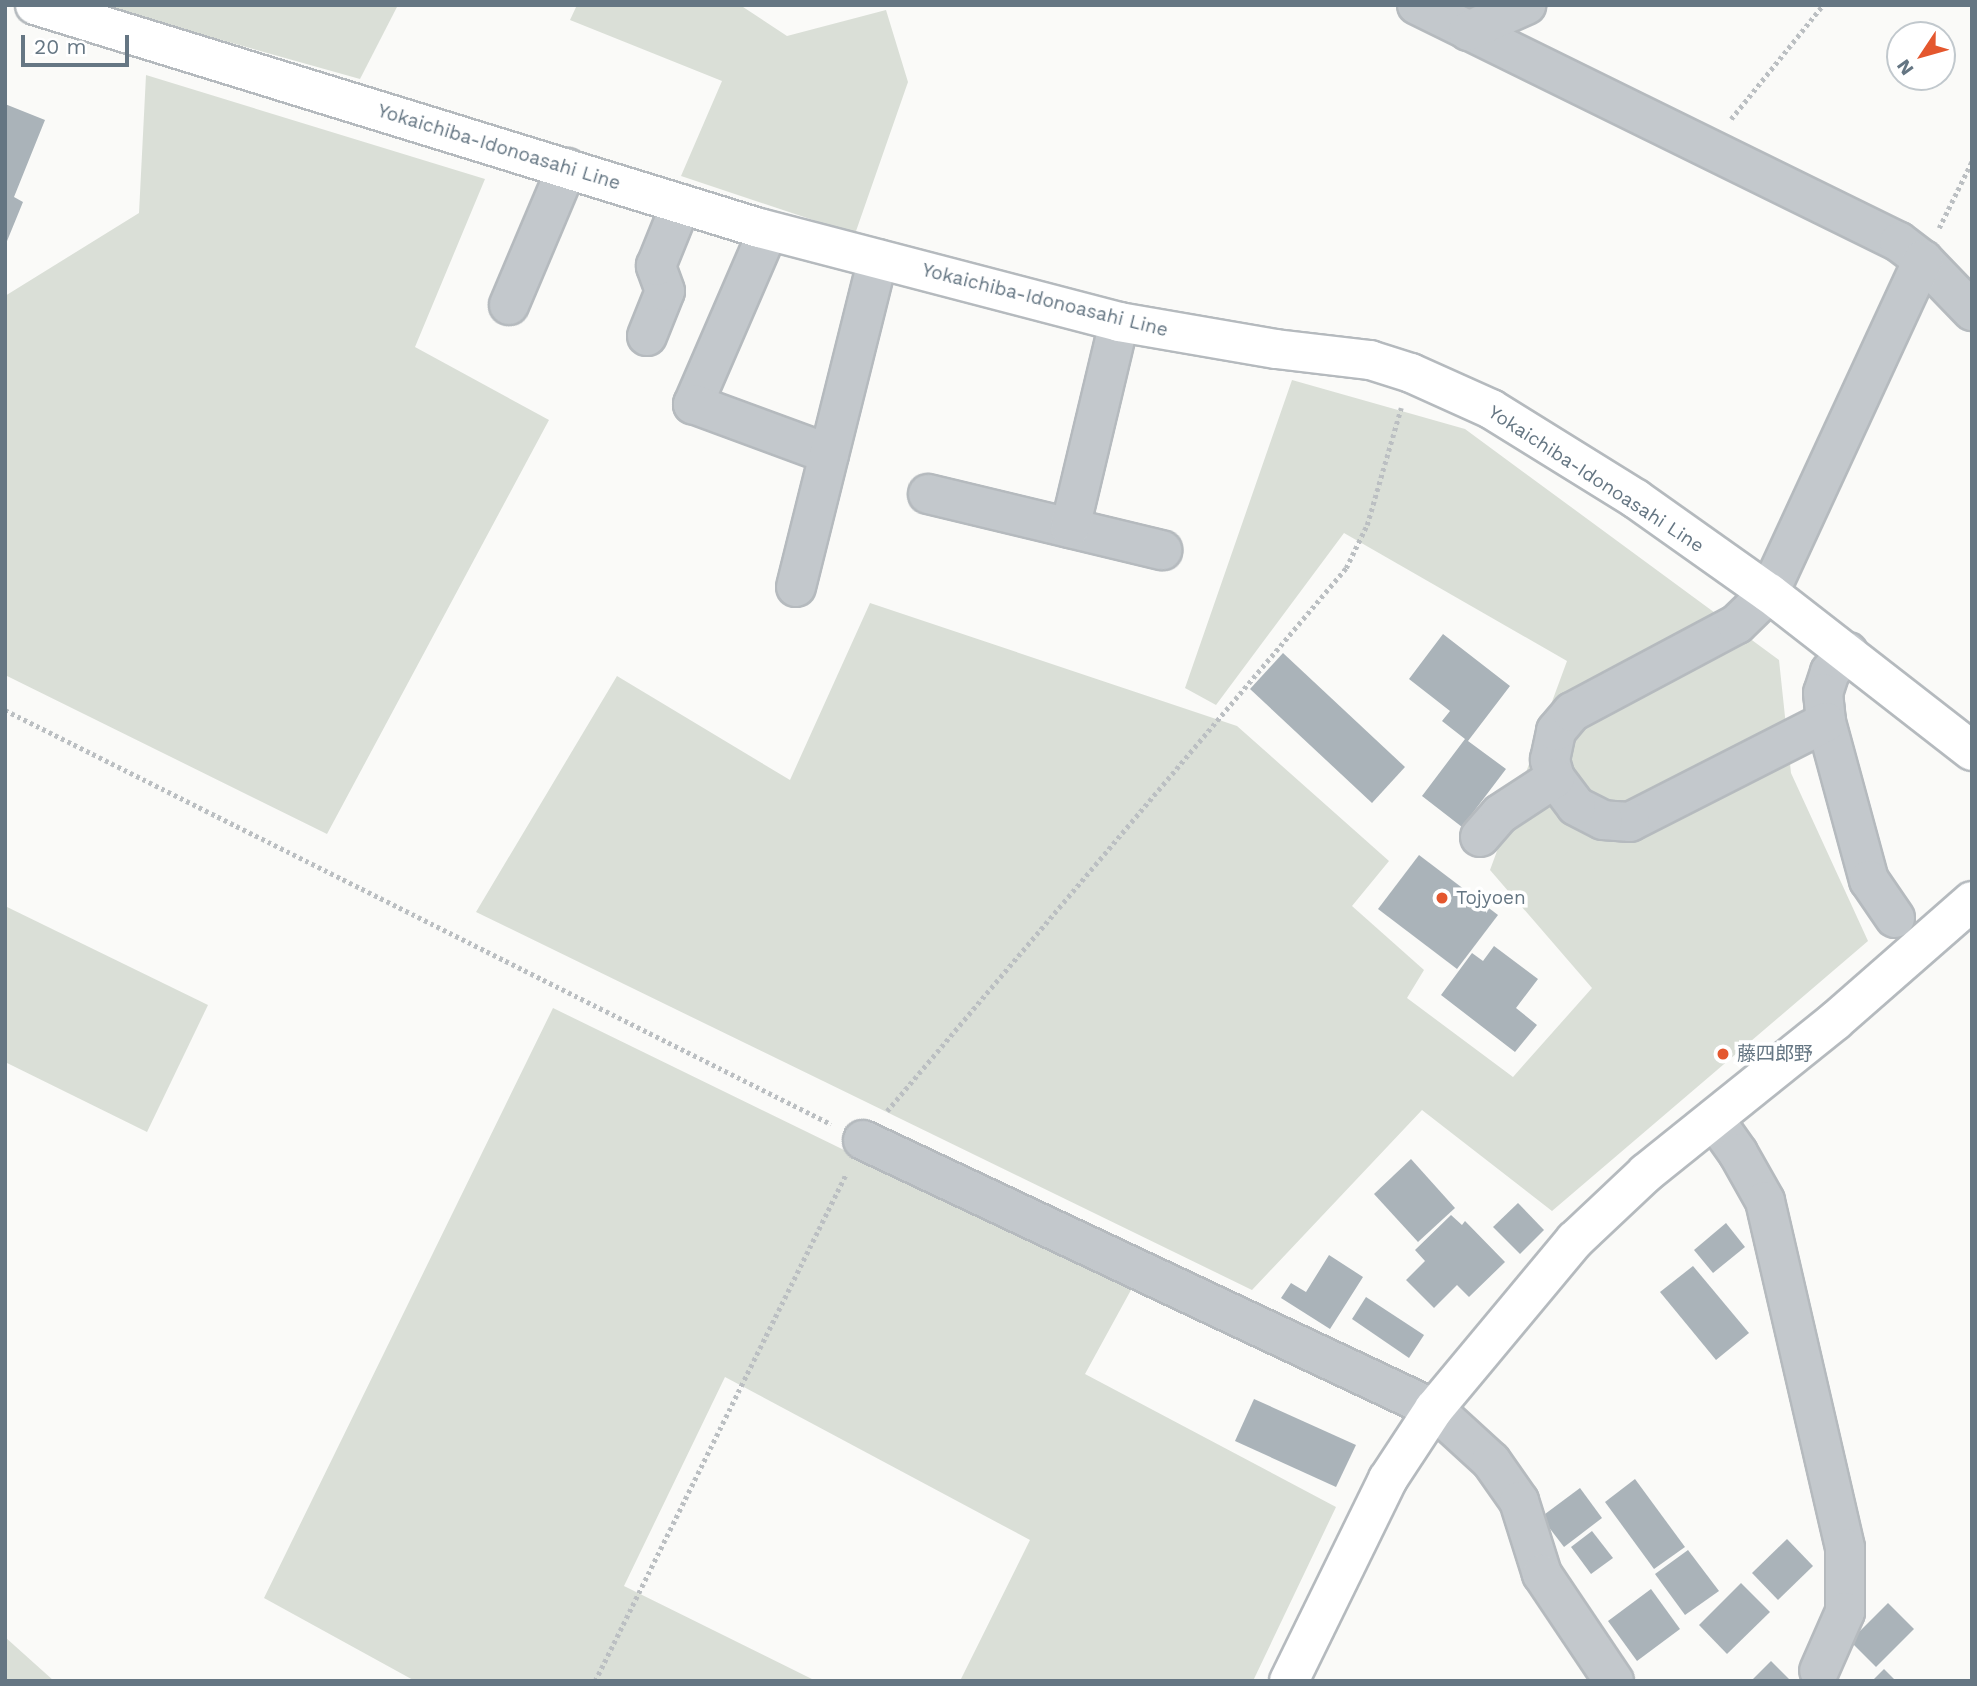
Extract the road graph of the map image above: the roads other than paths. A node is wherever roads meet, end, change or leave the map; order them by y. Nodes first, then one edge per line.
1 (35, 5) edge
2 (1417, 5) edge
3 (1526, 5) edge
4 (1468, 31) junction
5 (567, 168) junction
6 (681, 204) junction
7 (768, 231) junction
8 (878, 259) junction
9 (1923, 260) junction
10 (509, 305) dead end
11 (1972, 311) edge
12 (1119, 322) junction
13 (647, 336) dead end
14 (830, 454) junction
15 (928, 494) dead end
16 (1070, 528) junction
17 (1162, 550) dead end
18 (796, 587) dead end
19 (1769, 593) junction
20 (1848, 652) junction
21 (1825, 722) junction
22 (1972, 751) edge
23 (1555, 778) junction
24 (1480, 836) dead end
25 (1972, 901) edge
26 (1895, 918) dead end
27 (1714, 1119) junction
28 (863, 1140) road end
29 (1434, 1409) junction
30 (1819, 1671) dead end
31 (1289, 1681) edge
32 (1614, 1681) edge

1 - 5 main road, Yokaichiba-Idonoasahi Line
2 - 4 street
3 - 4 street
4 - 9 street
5 - 6 main road, Yokaichiba-Idonoasahi Line
5 - 10 street
6 - 7 main road, Yokaichiba-Idonoasahi Line
6 - 13 street
7 - 8 main road, Yokaichiba-Idonoasahi Line
7 - 14 street
8 - 12 main road, Yokaichiba-Idonoasahi Line
8 - 14 street
9 - 11 street
9 - 19 street
12 - 16 street
12 - 19 main road, Yokaichiba-Idonoasahi Line
14 - 18 street
15 - 16 street
16 - 17 street
19 - 20 main road, Yokaichiba-Idonoasahi Line
19 - 23 street
20 - 21 street
20 - 22 main road, Yokaichiba-Idonoasahi Line
21 - 23 street
21 - 26 street
23 - 24 street
25 - 27 main road
27 - 29 main road
27 - 30 street
28 - 29 street
29 - 31 main road
29 - 32 street

